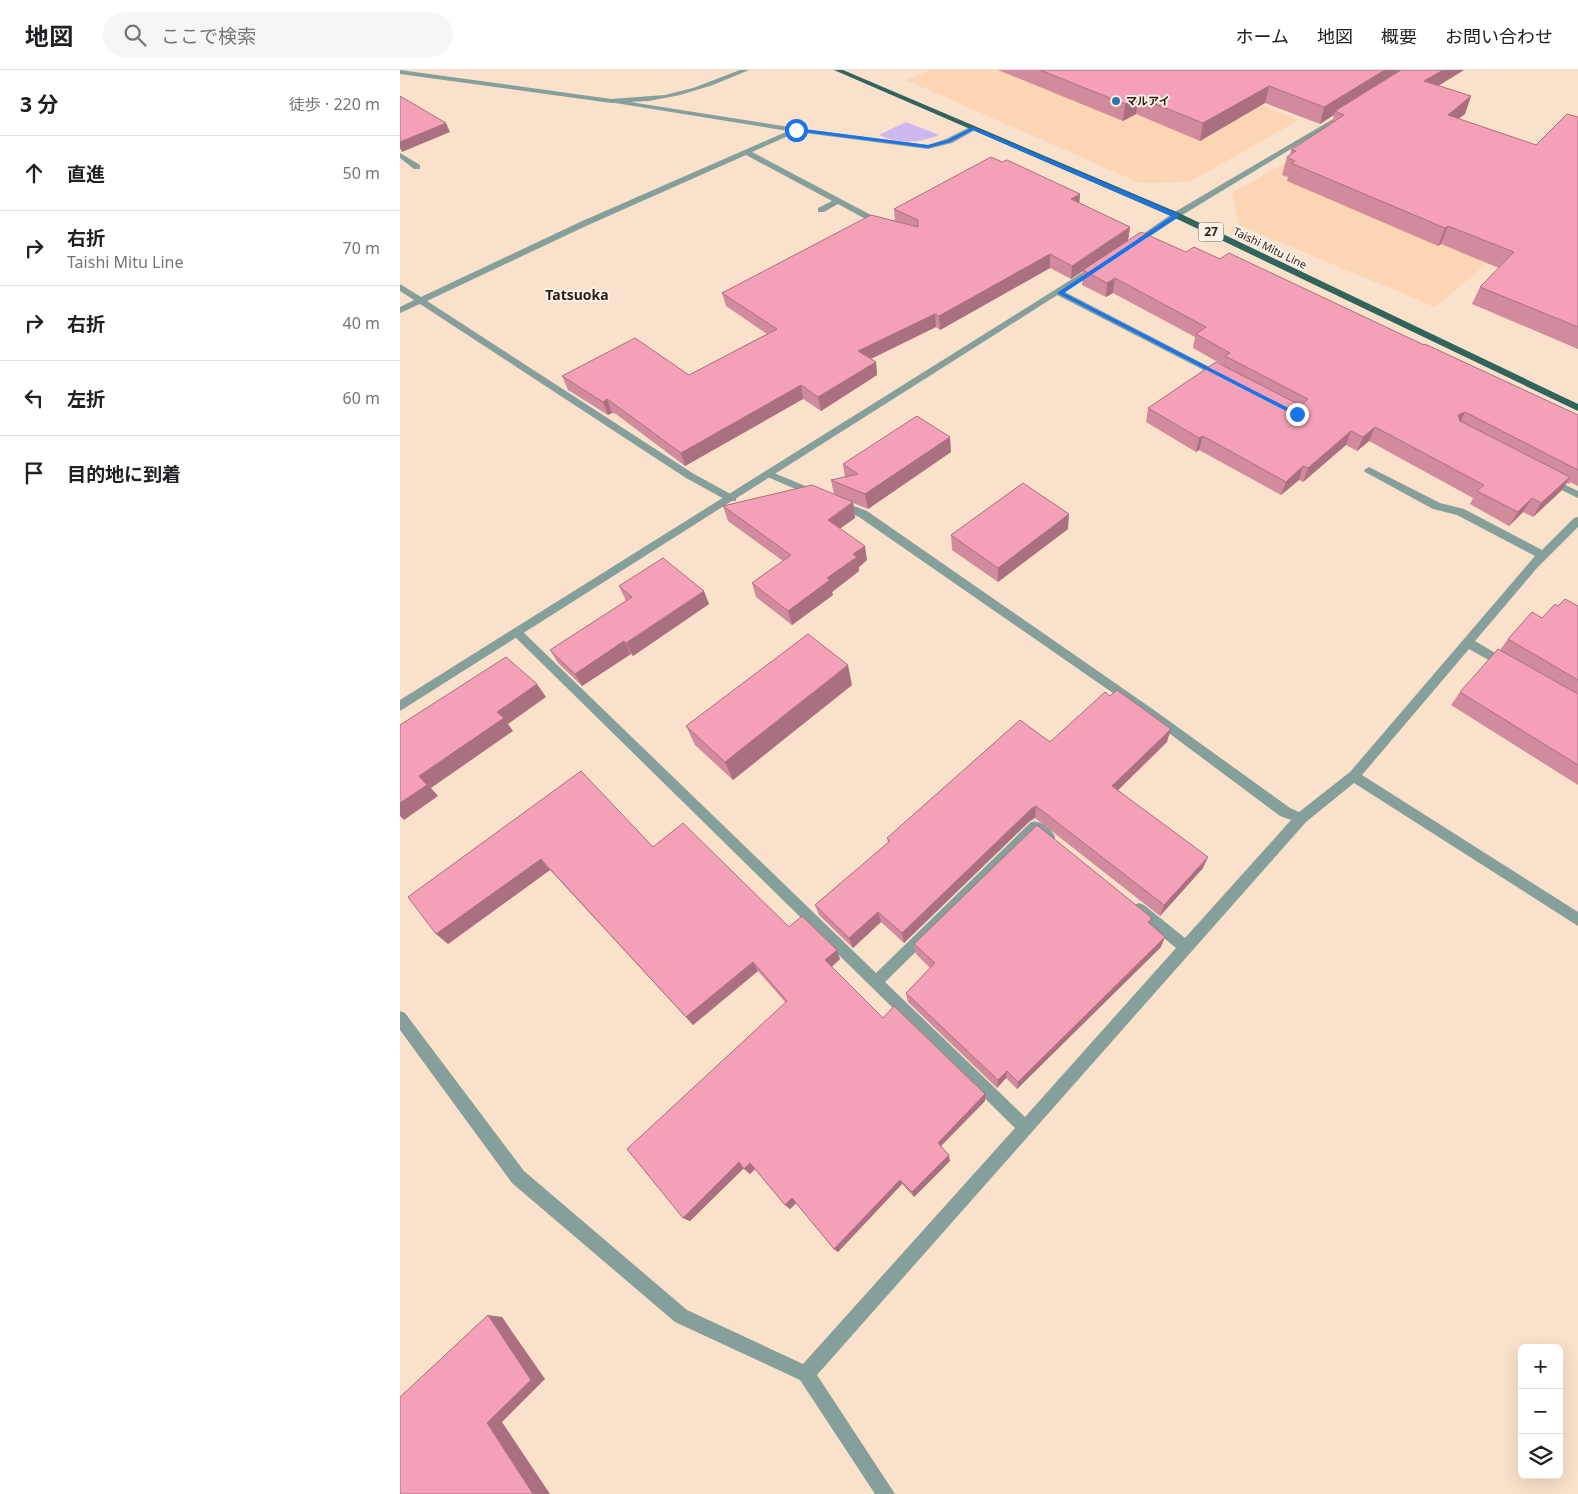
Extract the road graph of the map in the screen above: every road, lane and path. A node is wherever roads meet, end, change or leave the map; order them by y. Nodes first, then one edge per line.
1 (746, 70) edge
2 (837, 70) edge
3 (400, 72) edge
4 (611, 101) junction
5 (1352, 110) edge
6 (973, 129) junction
7 (796, 130) junction
8 (746, 152) junction
9 (401, 158) edge
10 (417, 167) dead end
11 (838, 201) junction
12 (821, 210) dead end
13 (1176, 216) junction
14 (890, 228) edge
15 (1126, 248) edge
16 (1101, 265) edge
17 (400, 287) edge
18 (1060, 293) junction
19 (419, 301) junction
20 (400, 310) edge
21 (1235, 382) edge
22 (1578, 408) edge
23 (1368, 470) dead end
24 (770, 474) junction
25 (1544, 476) edge
26 (1578, 494) edge
27 (732, 499) junction
28 (1578, 521) edge
29 (1542, 556) junction
30 (517, 633) junction
31 (1468, 643) junction
32 (1519, 673) edge
33 (400, 706) edge
34 (1354, 776) junction
35 (1301, 818) junction
36 (1058, 844) edge
37 (1126, 899) edge
38 (1578, 920) edge
39 (1186, 947) junction
40 (875, 982) junction
41 (400, 1018) edge
42 (1025, 1128) junction
43 (806, 1374) junction
44 (886, 1494) edge

1 - 4 street
2 - 6 main road, Taishi Mitu Line / 27
3 - 4 street
4 - 7 street
5 - 13 street
6 - 7 street
6 - 13 main road, Taishi Mitu Line / 27
7 - 8 street
8 - 11 street
8 - 19 street
9 - 10 street
11 - 12 street
11 - 14 street
13 - 15 street
13 - 22 main road, Taishi Mitu Line / 27
16 - 18 street
17 - 19 street
18 - 21 street
18 - 24 street
19 - 20 street
19 - 27 street
23 - 29 street
24 - 27 street
24 - 35 street
25 - 26 street
27 - 30 street
28 - 29 street
29 - 31 street
30 - 33 street
30 - 40 street
31 - 32 street
31 - 34 street
34 - 35 street
34 - 38 street
35 - 39 street
36 - 40 street
37 - 39 street
39 - 42 street
40 - 42 street
41 - 43 street
42 - 43 street
43 - 44 street

